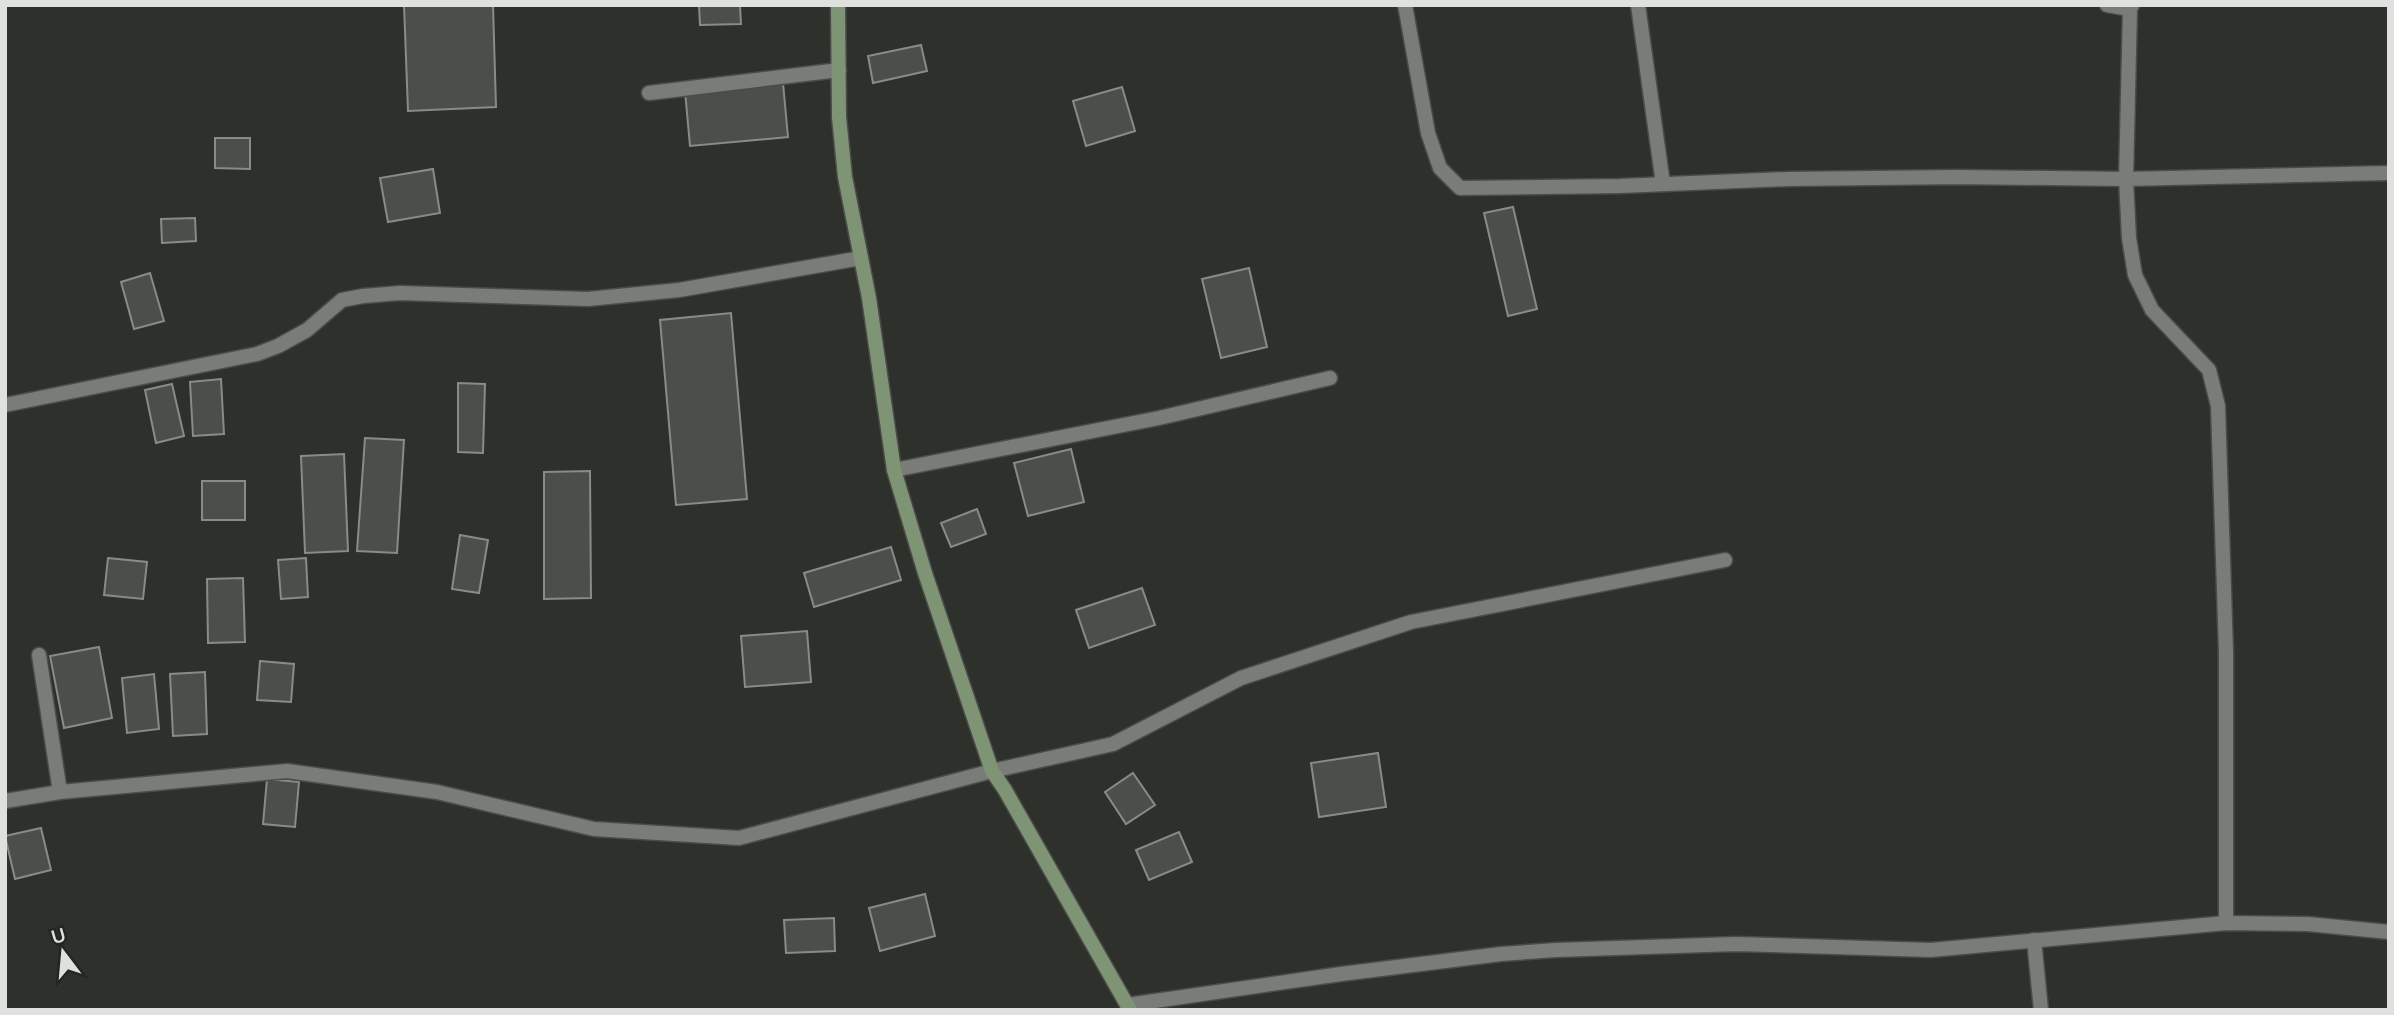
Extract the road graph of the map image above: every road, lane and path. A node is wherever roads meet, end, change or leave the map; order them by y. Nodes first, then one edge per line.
1 (838, 5) edge
2 (1405, 5) edge
3 (1638, 5) edge
4 (2107, 5) edge
5 (2131, 7) edge
6 (839, 70) junction
7 (649, 93) dead end
8 (2389, 173) edge
9 (2126, 179) junction
10 (1663, 184) junction
11 (861, 258) junction
12 (1330, 378) dead end
13 (5, 405) edge
14 (894, 470) junction
15 (1725, 560) dead end
16 (39, 655) dead end
17 (992, 771) junction
18 (61, 792) junction
19 (5, 801) edge
20 (2226, 923) junction
21 (2389, 932) edge
22 (2034, 940) junction
23 (1129, 1007) edge
24 (2041, 1010) edge

1 - 6 street
2 - 10 street
3 - 10 street
4 - 5 street
5 - 9 street
6 - 7 street
6 - 11 street
8 - 9 street
9 - 10 street
9 - 20 street
11 - 13 street
11 - 14 street
12 - 14 street
14 - 17 street
15 - 17 street
16 - 18 street
17 - 18 street
17 - 23 street
18 - 19 street
20 - 21 street
20 - 22 street
22 - 23 street
22 - 24 street

